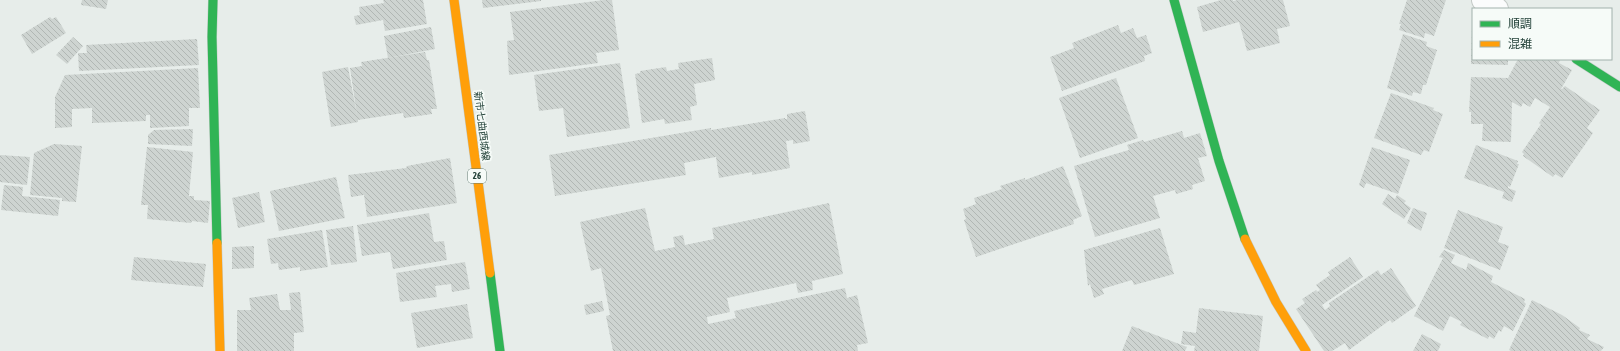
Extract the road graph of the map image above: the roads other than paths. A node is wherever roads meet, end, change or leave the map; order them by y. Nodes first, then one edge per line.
1 (213, 0) edge
2 (454, 0) edge
3 (1174, 0) edge
4 (1483, 0) edge
5 (1495, 8) edge
6 (1578, 60) edge
7 (1620, 87) edge
8 (220, 351) edge
9 (500, 351) edge
10 (1306, 351) edge

1 - 8 street
2 - 9 street, 新市七曲西城線 / 26
3 - 10 street
4 - 5 street
6 - 7 street

